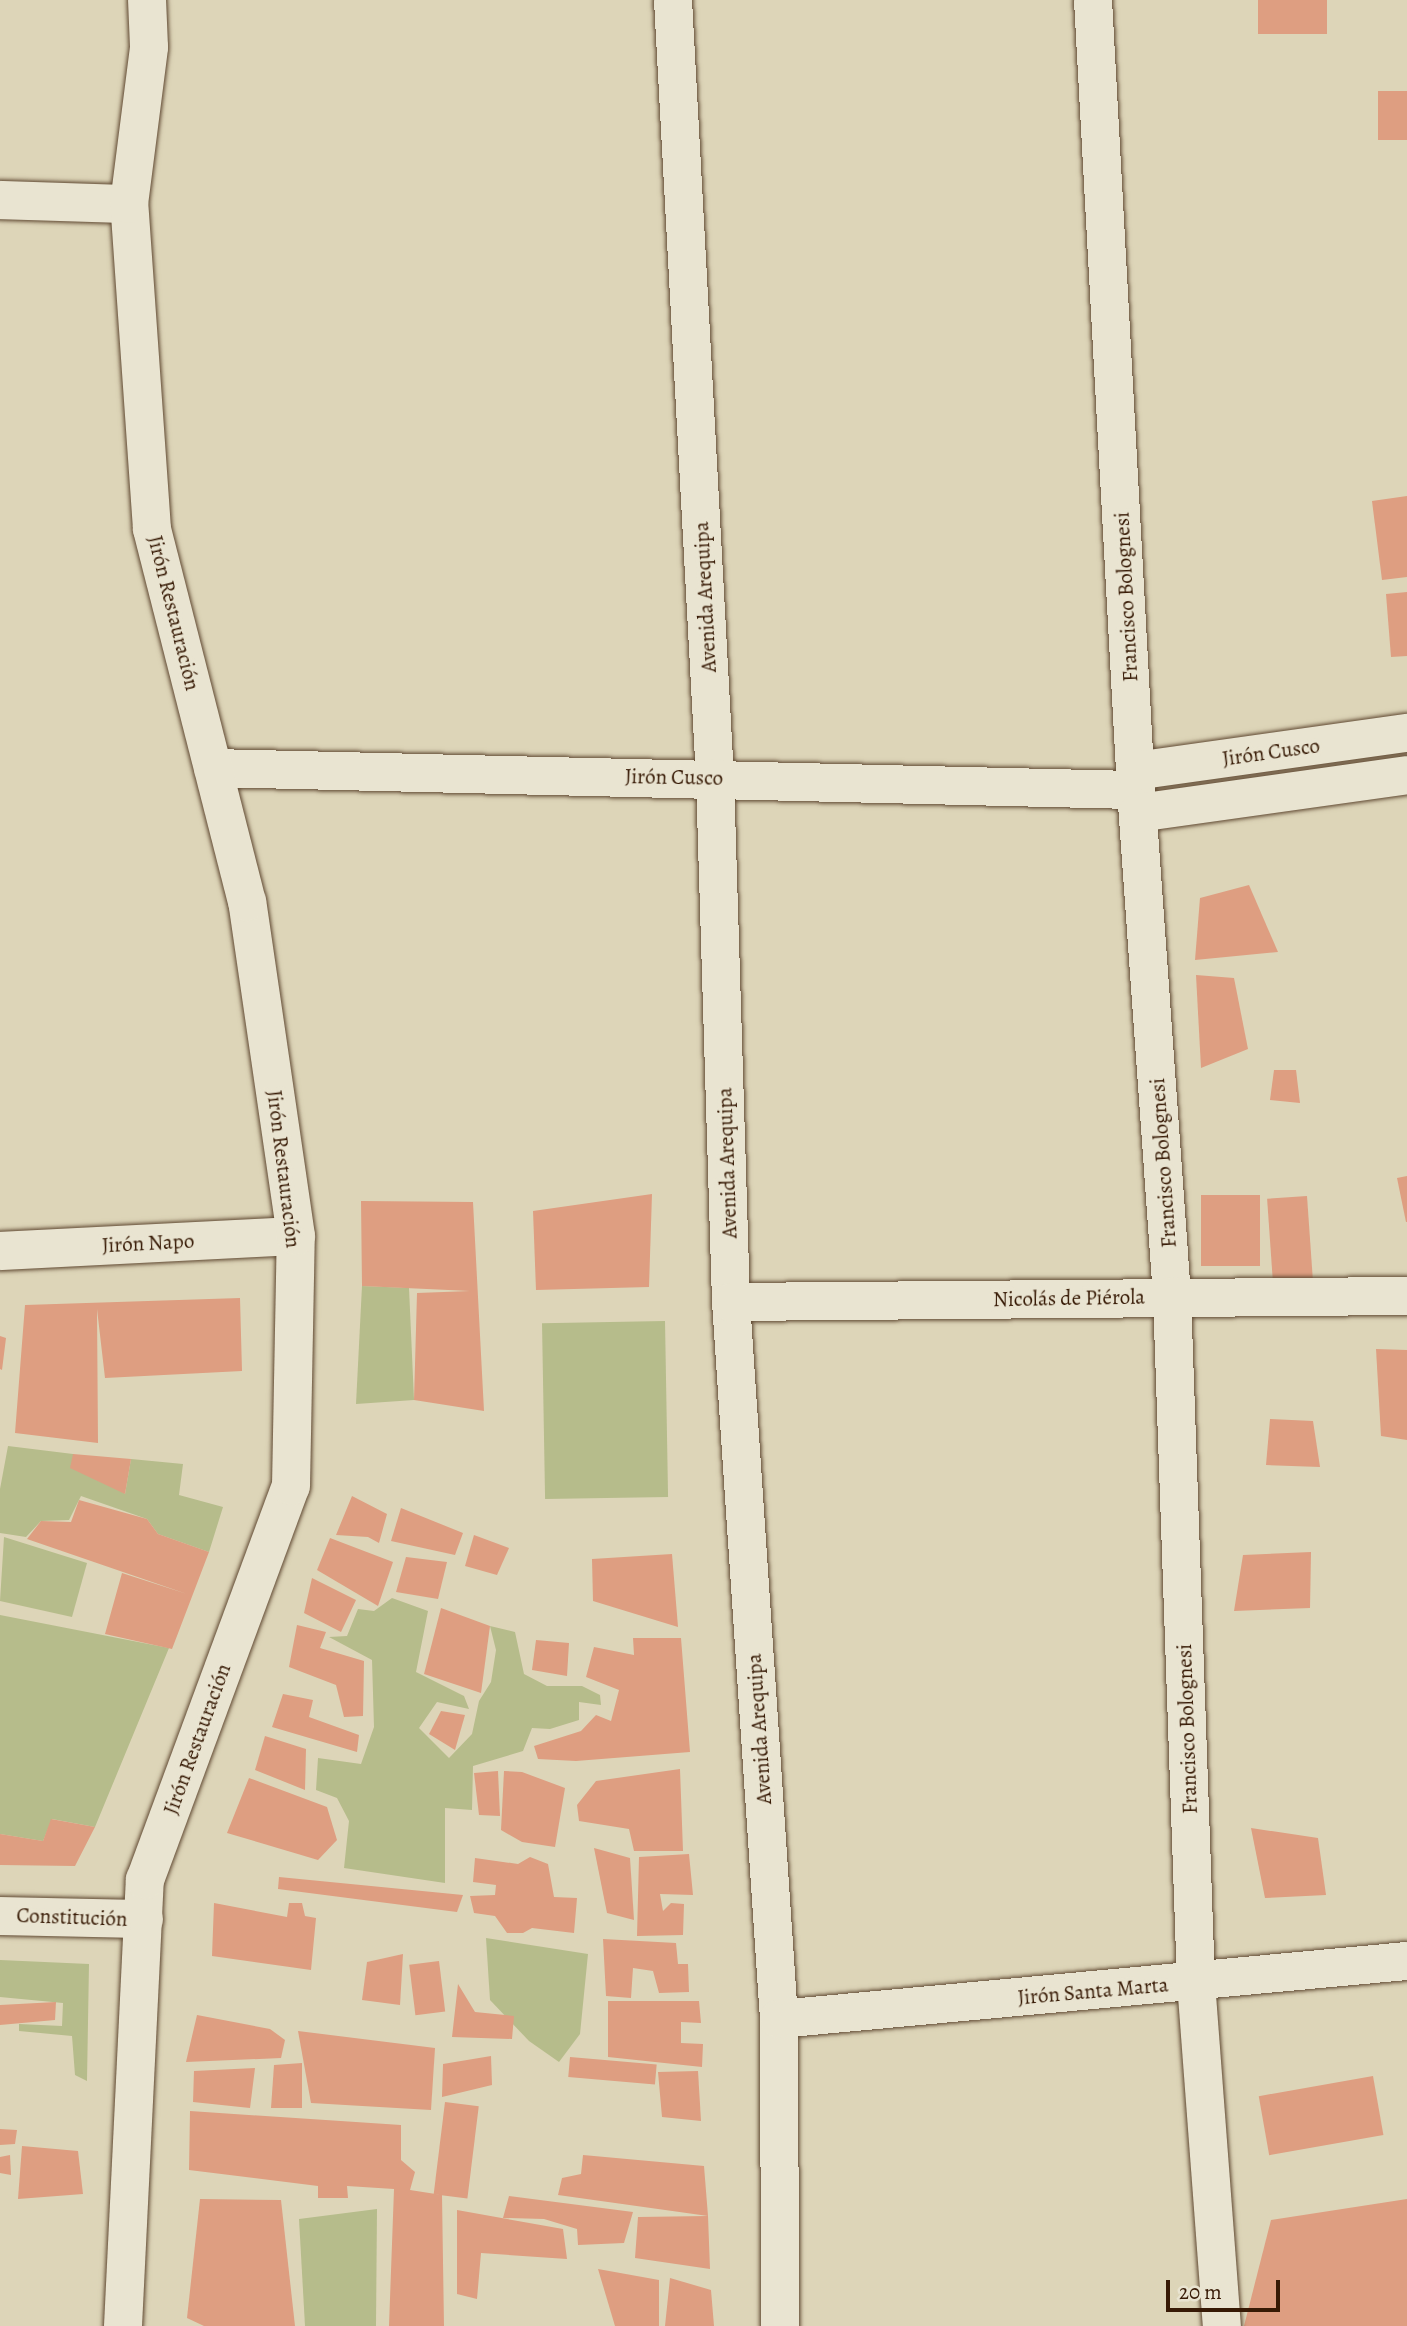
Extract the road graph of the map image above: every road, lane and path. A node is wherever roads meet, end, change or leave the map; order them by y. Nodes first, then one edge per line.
1 (147, 0) edge
2 (673, 0) edge
3 (1093, 0) edge
4 (0, 200) edge
5 (129, 204) junction
6 (1407, 733) edge
7 (213, 768) junction
8 (1407, 775) edge
9 (715, 778) junction
10 (1136, 791) junction
11 (296, 1236) junction
12 (0, 1251) edge
13 (1172, 1296) junction
14 (1407, 1296) edge
15 (731, 1302) junction
16 (0, 1916) edge
17 (144, 1919) junction
18 (1407, 1961) edge
19 (1196, 1982) junction
20 (779, 2019) junction
21 (122, 2326) edge
22 (780, 2326) edge
23 (1222, 2326) edge

1 - 5 street, Jirón Restauración
2 - 9 street, Avenida Arequipa
3 - 10 street, Francisco Bolognesi
4 - 5 street
5 - 7 street, Jirón Restauración
6 - 10 street, Jirón Cusco
7 - 9 street, Jirón Cusco
7 - 11 street, Jirón Restauración
8 - 10 street, Jirón Cusco
9 - 10 street, Jirón Cusco
9 - 15 street, Avenida Arequipa
10 - 13 street, Francisco Bolognesi
11 - 12 street, Jirón Napo
11 - 17 street, Jirón Restauración
13 - 14 street, Nicolás de Piérola
13 - 15 street, Nicolás de Piérola
13 - 19 street, Francisco Bolognesi
15 - 20 street, Avenida Arequipa
16 - 17 street, Constitución
17 - 21 street, Jirón Restauración
18 - 19 street, Jirón Santa Marta
19 - 20 street, Jirón Santa Marta
19 - 23 street, Francisco Bolognesi
20 - 22 street, Avenida Arequipa

